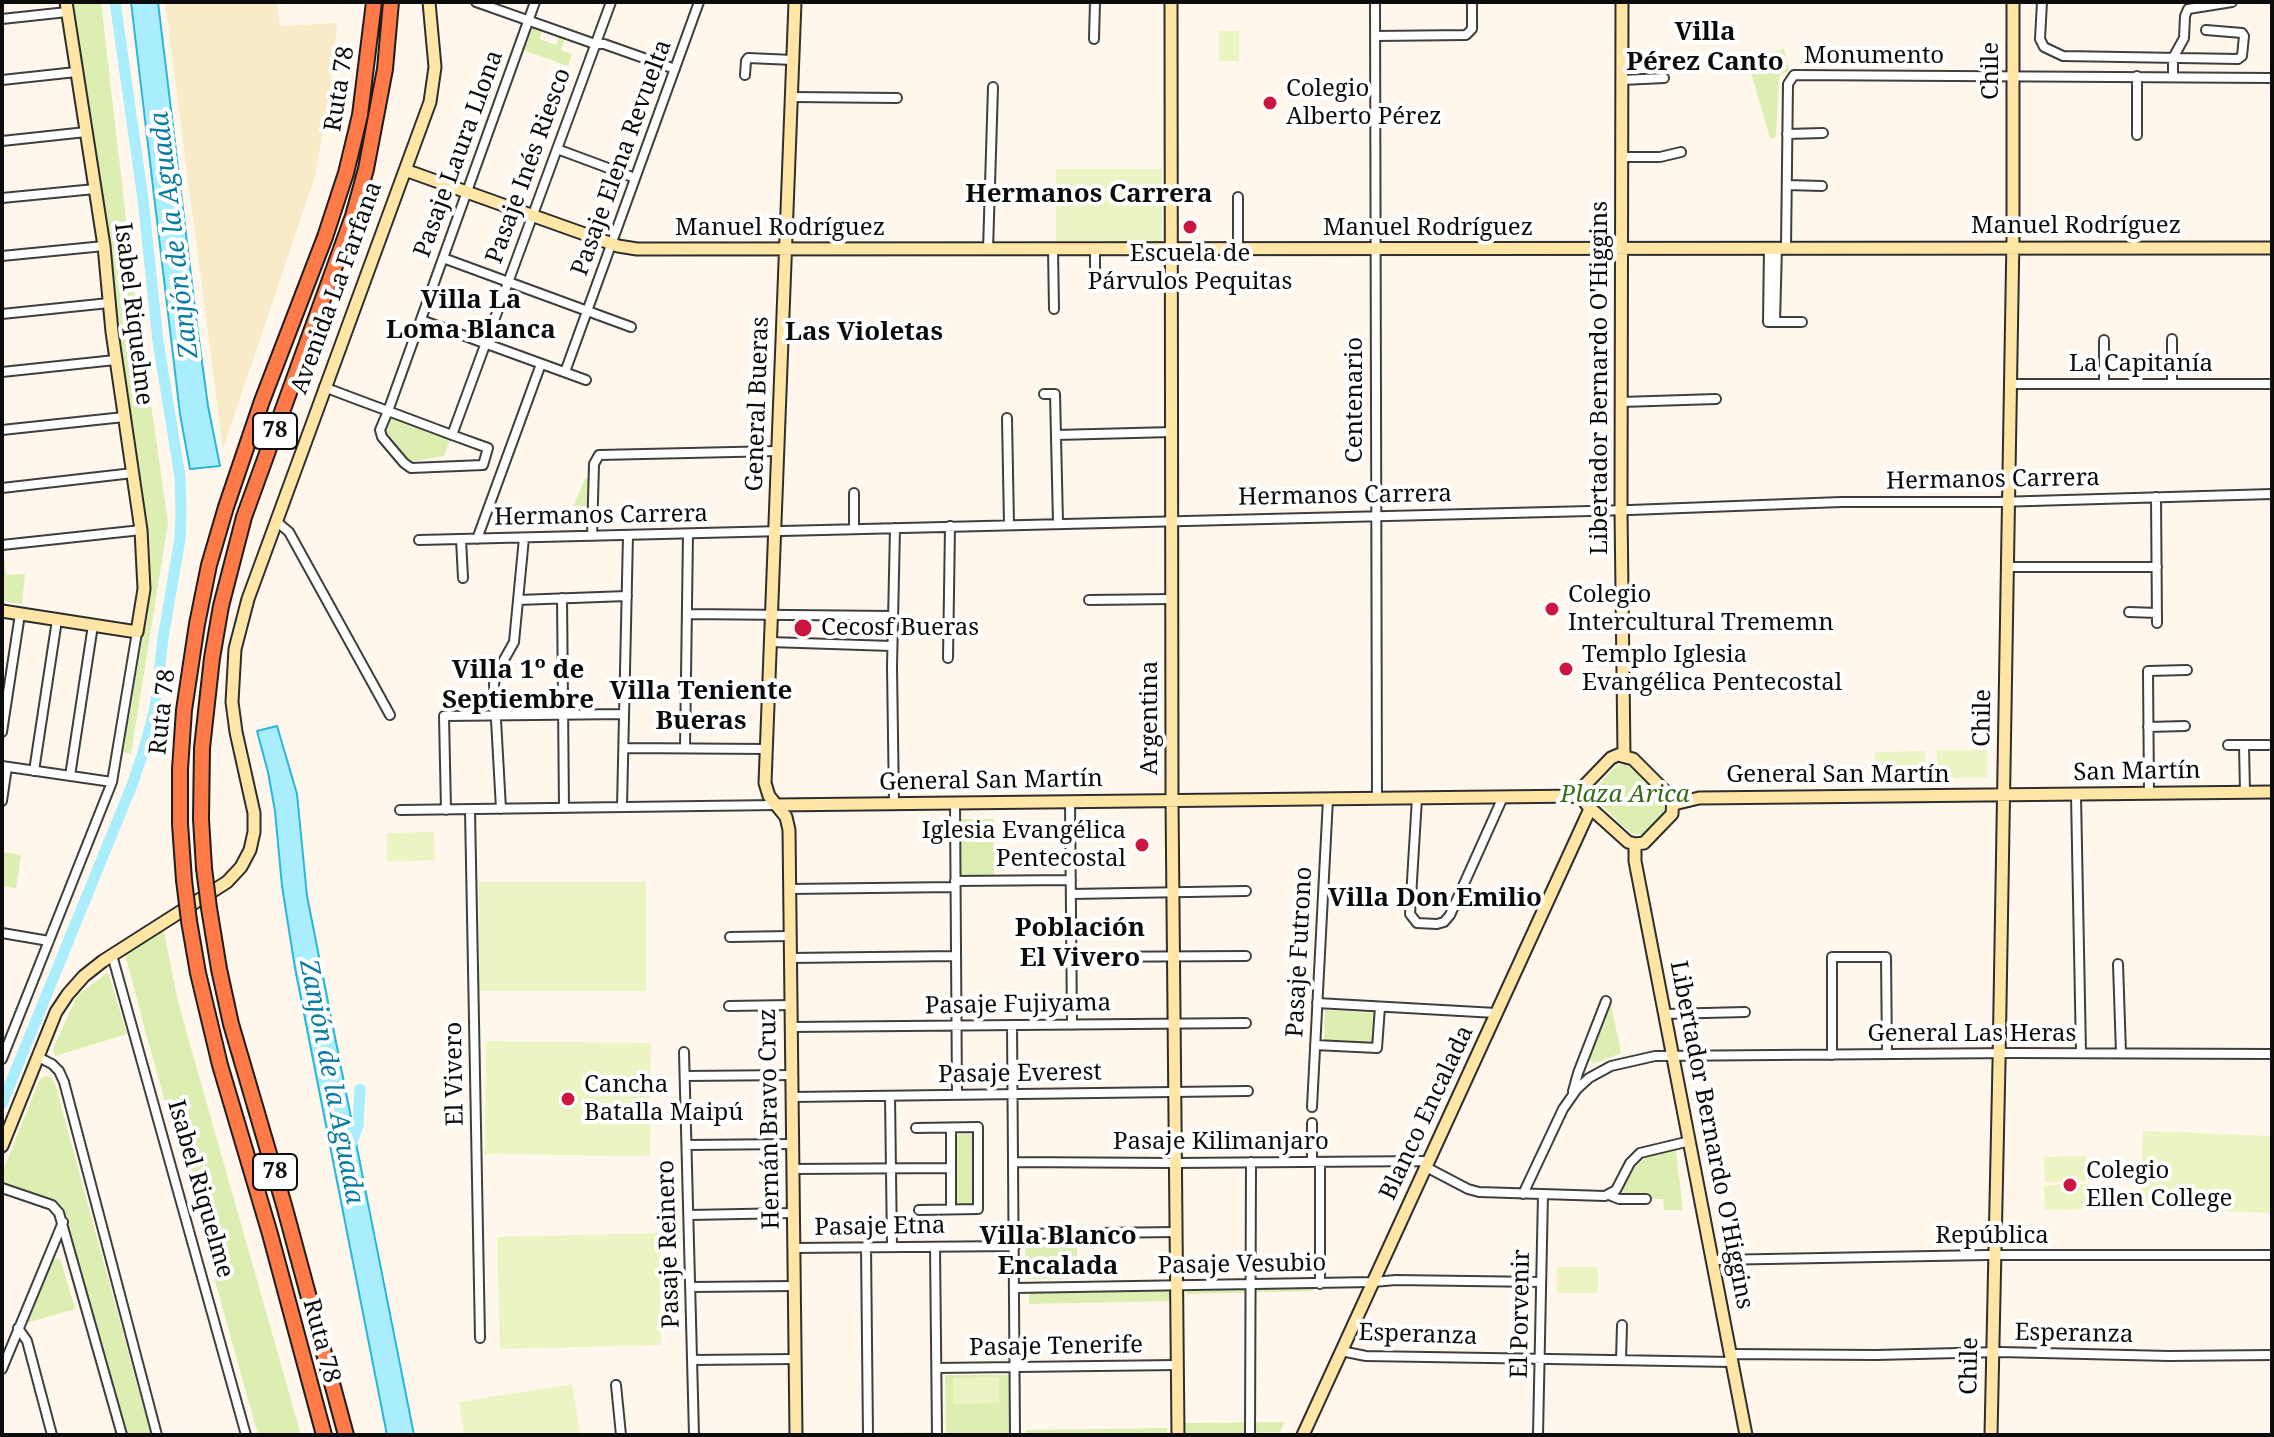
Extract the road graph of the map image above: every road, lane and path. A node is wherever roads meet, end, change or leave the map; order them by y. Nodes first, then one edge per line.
1 (374, 2) edge
2 (391, 2) edge
3 (429, 2) edge
4 (476, 2) edge
5 (535, 2) edge
6 (611, 2) edge
7 (699, 2) edge
8 (795, 2) edge
9 (1095, 2) edge
10 (1171, 2) edge
11 (1375, 2) edge
12 (1472, 2) edge
13 (1622, 2) edge
14 (2013, 2) edge
15 (2042, 2) edge
16 (2232, 2) edge
17 (67, 7) edge
18 (2, 19) edge
19 (529, 21) junction
20 (2206, 30) dead end
21 (1375, 36) junction
22 (1094, 39) dead end
23 (595, 44) junction
24 (2173, 58) junction
25 (793, 60) junction
26 (675, 69) junction
27 (76, 72) junction
28 (745, 75) dead end
29 (2013, 76) junction
30 (2137, 76) junction
31 (2173, 76) junction
32 (1664, 78) dead end
33 (2272, 78) edge
34 (2, 80) edge
35 (1622, 80) junction
36 (993, 87) dead end
37 (792, 97) junction
38 (897, 98) dead end
39 (86, 132) junction
40 (1823, 133) dead end
41 (1787, 134) junction
42 (2137, 135) dead end
43 (2, 141) edge
44 (557, 149) junction
45 (1681, 152) dead end
46 (1622, 157) junction
47 (405, 170) junction
48 (635, 178) junction
49 (1787, 185) junction
50 (1822, 186) dead end
51 (95, 189) junction
52 (467, 192) junction
53 (1238, 197) dead end
54 (2, 198) edge
55 (532, 215) junction
56 (613, 244) junction
57 (104, 246) junction
58 (1777, 247) junction
59 (2013, 248) junction
60 (2272, 248) edge
61 (988, 250) junction
62 (1095, 250) junction
63 (1171, 250) junction
64 (1238, 250) junction
65 (1374, 250) junction
66 (1621, 250) junction
67 (786, 251) junction
68 (1053, 254) junction
69 (2, 256) edge
70 (443, 258) junction
71 (509, 282) junction
72 (1095, 284) dead end
73 (109, 303) junction
74 (1054, 309) dead end
75 (588, 311) junction
76 (2, 314) edge
77 (421, 320) junction
78 (1802, 322) dead end
79 (631, 327) dead end
80 (2172, 339) dead end
81 (2104, 340) dead end
82 (486, 344) junction
83 (115, 360) junction
84 (541, 364) junction
85 (2, 372) edge
86 (565, 372) junction
87 (586, 380) dead end
88 (2010, 384) junction
89 (2104, 384) junction
90 (2172, 384) junction
91 (2272, 384) edge
92 (324, 387) junction
93 (1044, 394) dead end
94 (1716, 399) dead end
95 (1621, 402) junction
96 (388, 411) junction
97 (124, 417) junction
98 (1007, 418) dead end
99 (2, 430) edge
100 (1172, 432) junction
101 (452, 435) junction
102 (1056, 435) junction
103 (778, 451) junction
104 (133, 473) junction
105 (2, 488) edge
106 (854, 493) dead end
107 (2272, 494) edge
108 (2156, 497) junction
109 (2008, 501) junction
110 (1621, 510) junction
111 (1375, 515) junction
112 (1172, 520) junction
113 (276, 521) junction
114 (1058, 523) junction
115 (1009, 525) junction
116 (950, 526) junction
117 (895, 528) junction
118 (854, 529) junction
119 (141, 530) junction
120 (775, 532) junction
121 (688, 534) junction
122 (628, 535) junction
123 (592, 536) junction
124 (524, 538) junction
125 (461, 539) junction
126 (477, 539) junction
127 (419, 540) dead end
128 (2, 545) edge
129 (2007, 567) junction
130 (2157, 567) junction
131 (463, 578) dead end
132 (627, 596) junction
133 (562, 598) junction
134 (1173, 599) junction
135 (518, 600) junction
136 (1089, 600) dead end
137 (2, 611) edge
138 (2129, 612) dead end
139 (20, 614) junction
140 (687, 614) junction
141 (772, 614) junction
142 (893, 616) junction
143 (57, 620) junction
144 (93, 625) junction
145 (137, 632) junction
146 (770, 642) junction
147 (892, 646) junction
148 (948, 658) dead end
149 (2187, 670) dead end
150 (686, 689) junction
151 (769, 691) junction
152 (624, 714) junction
153 (390, 715) dead end
154 (563, 715) junction
155 (495, 716) junction
156 (2185, 726) dead end
157 (2148, 727) junction
158 (2, 732) edge
159 (2228, 745) dead end
160 (2244, 745) junction
161 (2268, 745) dead end
162 (624, 748) junction
163 (685, 748) junction
164 (766, 749) junction
165 (1624, 755) junction
166 (4, 766) edge
167 (34, 771) junction
168 (70, 776) junction
169 (112, 782) junction
170 (2272, 792) edge
171 (2245, 793) junction
172 (2149, 794) junction
173 (2003, 795) junction
174 (2076, 795) junction
175 (1582, 796) junction
176 (1503, 797) junction
177 (1377, 798) junction
178 (1417, 798) junction
179 (1328, 799) junction
180 (1172, 800) junction
181 (2, 801) edge
182 (1070, 802) junction
183 (955, 803) junction
184 (894, 804) junction
185 (1674, 804) junction
186 (776, 805) junction
187 (622, 807) junction
188 (564, 808) junction
189 (501, 809) junction
190 (1590, 809) junction
191 (400, 810) dead end
192 (446, 810) junction
193 (470, 810) junction
194 (1635, 844) junction
195 (1071, 880) junction
196 (955, 884) junction
197 (789, 889) junction
198 (1246, 891) dead end
199 (1173, 892) junction
200 (1071, 894) junction
201 (2, 933) edge
202 (790, 936) junction
203 (730, 937) dead end
204 (49, 941) junction
205 (112, 955) junction
206 (956, 956) junction
207 (1173, 956) junction
208 (1246, 956) dead end
209 (1072, 957) junction
210 (790, 958) junction
211 (2118, 964) dead end
212 (1606, 1001) dead end
213 (1317, 1003) junction
214 (791, 1005) junction
215 (729, 1006) dead end
216 (1380, 1007) junction
217 (1745, 1012) dead end
218 (1496, 1013) junction
219 (1665, 1014) junction
220 (1246, 1023) dead end
221 (1174, 1024) junction
222 (1012, 1025) junction
223 (1072, 1025) junction
224 (956, 1026) junction
225 (791, 1027) junction
226 (1315, 1045) junction
227 (684, 1052) dead end
228 (2000, 1053) junction
229 (2081, 1053) junction
230 (2121, 1053) junction
231 (1887, 1054) junction
232 (2272, 1054) edge
233 (1832, 1055) junction
234 (1673, 1056) junction
235 (38, 1057) junction
236 (2, 1059) edge
237 (792, 1075) junction
238 (685, 1076) junction
239 (1248, 1091) dead end
240 (1175, 1092) junction
241 (1013, 1094) junction
242 (957, 1095) junction
243 (1572, 1095) junction
244 (890, 1096) junction
245 (792, 1097) junction
246 (1312, 1107) dead end
247 (1312, 1123) dead end
248 (916, 1128) dead end
249 (951, 1128) junction
250 (1690, 1141) junction
251 (792, 1144) junction
252 (687, 1145) junction
253 (2, 1146) edge
254 (1014, 1162) junction
255 (1251, 1162) junction
256 (1316, 1162) junction
257 (1175, 1163) junction
258 (1427, 1164) junction
259 (891, 1168) junction
260 (951, 1168) junction
261 (793, 1169) junction
262 (2, 1188) edge
263 (1523, 1194) junction
264 (1543, 1194) junction
265 (1609, 1195) junction
266 (1646, 1199) dead end
267 (951, 1209) junction
268 (919, 1210) dead end
269 (793, 1213) junction
270 (689, 1215) junction
271 (63, 1222) junction
272 (1176, 1232) junction
273 (1015, 1234) junction
274 (1015, 1246) junction
275 (866, 1247) junction
276 (892, 1247) junction
277 (935, 1247) junction
278 (794, 1248) junction
279 (2272, 1255) edge
280 (1994, 1256) junction
281 (1713, 1260) junction
282 (1373, 1282) junction
283 (1541, 1282) junction
284 (1320, 1284) junction
285 (1251, 1285) junction
286 (794, 1286) junction
287 (1176, 1286) junction
288 (691, 1287) junction
289 (1015, 1288) junction
290 (1622, 1325) dead end
291 (18, 1328) junction
292 (480, 1338) dead end
293 (1341, 1351) junction
294 (1992, 1352) junction
295 (2272, 1355) edge
296 (1732, 1358) junction
297 (795, 1359) junction
298 (1540, 1359) junction
299 (692, 1360) junction
300 (1621, 1360) junction
301 (1177, 1365) junction
302 (1015, 1367) junction
303 (937, 1368) junction
304 (2, 1369) edge
305 (616, 1385) dead end
306 (52, 1435) edge
307 (122, 1435) edge
308 (157, 1435) edge
309 (246, 1435) edge
310 (324, 1435) edge
311 (346, 1435) edge
312 (621, 1435) edge
313 (694, 1435) edge
314 (796, 1435) edge
315 (868, 1435) edge
316 (937, 1435) edge
317 (1015, 1435) edge
318 (1178, 1435) edge
319 (1250, 1435) edge
320 (1303, 1435) edge
321 (1538, 1435) edge
322 (1746, 1435) edge
323 (1991, 1435) edge

1 - 310 highway, Ruta 78 / 78, bridge
2 - 311 highway, Ruta 78 / 78, bridge
3 - 47 street, Avenida La Farfana
4 - 19 street
5 - 19 street, Pasaje Laura Llona
6 - 23 street, Pasaje Inés Riesco
7 - 26 street, Pasaje Elena Revuelta
8 - 25 street, General Bueras
9 - 22 street
10 - 63 street, Argentina
11 - 21 street, Centenario
12 - 21 street
13 - 35 street, Libertador Bernardo O'Higgins
14 - 29 street, Chile
15 - 24 street
16 - 24 street
17 - 18 street
17 - 27 street, Isabel Riquelme
19 - 23 street
19 - 52 street, Pasaje Laura Llona
20 - 24 street
21 - 65 street, Centenario
23 - 26 street
23 - 44 street, Pasaje Inés Riesco
24 - 31 street
25 - 28 street
25 - 37 street, General Bueras
26 - 48 street, Pasaje Elena Revuelta
27 - 34 street
27 - 39 street, Isabel Riquelme
29 - 30 street, Monumento
29 - 41 street, Monumento
29 - 59 street, Chile
30 - 31 street, Monumento
30 - 42 street
31 - 33 street, Monumento
32 - 35 street
35 - 46 street, Libertador Bernardo O'Higgins
36 - 61 street
37 - 38 street
37 - 67 street, General Bueras
39 - 43 street
39 - 51 street, Isabel Riquelme
40 - 41 street
41 - 49 street, Monumento
44 - 48 street
44 - 55 street, Pasaje Inés Riesco
45 - 46 street
46 - 66 street, Libertador Bernardo O'Higgins
47 - 52 street, Manuel Rodríguez
47 - 92 street, Avenida La Farfana
48 - 56 street, Pasaje Elena Revuelta
49 - 50 street
49 - 58 street, Monumento
51 - 54 street
51 - 57 street, Isabel Riquelme
52 - 55 street, Manuel Rodríguez
52 - 70 street, Pasaje Laura Llona
53 - 64 street
55 - 56 street, Manuel Rodríguez
55 - 71 street, Pasaje Inés Riesco
56 - 67 street, Manuel Rodríguez
56 - 75 street, Pasaje Elena Revuelta
57 - 69 street
57 - 73 street, Isabel Riquelme
58 - 59 street, Manuel Rodríguez
58 - 66 street, Manuel Rodríguez
58 - 78 street, Monumento
59 - 60 street, Manuel Rodríguez
59 - 88 street, Chile
61 - 67 street, Manuel Rodríguez
61 - 68 street, Manuel Rodríguez
62 - 63 street, Manuel Rodríguez
62 - 68 street, Manuel Rodríguez
62 - 72 street
63 - 64 street, Manuel Rodríguez
63 - 100 street, Argentina
64 - 65 street, Manuel Rodríguez
65 - 66 street, Manuel Rodríguez
65 - 111 street, Centenario
66 - 95 street, Libertador Bernardo O'Higgins
67 - 103 street, General Bueras
68 - 74 street
70 - 71 street
70 - 77 street, Pasaje Laura Llona
71 - 75 street
71 - 82 street, Pasaje Inés Riesco
73 - 76 street
73 - 83 street, Isabel Riquelme
75 - 79 street
75 - 86 street, Pasaje Elena Revuelta
77 - 82 street
77 - 96 street, Pasaje Laura Llona
80 - 90 street
81 - 89 street
82 - 84 street
82 - 101 street, Pasaje Inés Riesco
83 - 85 street
83 - 97 street, Isabel Riquelme
84 - 86 street
84 - 126 street
86 - 87 street
88 - 89 street, La Capitanía
88 - 109 street, Chile
89 - 90 street, La Capitanía
90 - 91 street, La Capitanía
92 - 96 street
92 - 113 street, Avenida La Farfana
93 - 102 street
94 - 95 street
95 - 110 street, Libertador Bernardo O'Higgins
96 - 101 street
96 - 101 street
97 - 99 street
97 - 104 street, Isabel Riquelme
98 - 115 street
100 - 102 street
100 - 112 street, Argentina
102 - 114 street
103 - 120 street, General Bueras
103 - 123 street
104 - 105 street
104 - 119 street, Isabel Riquelme
106 - 118 street
107 - 108 street, Hermanos Carrera
108 - 109 street, Hermanos Carrera
108 - 130 street
109 - 110 street, Hermanos Carrera
109 - 129 street, Chile
110 - 111 street, Hermanos Carrera
110 - 165 street, Libertador Bernardo O'Higgins
111 - 112 street, Hermanos Carrera
111 - 177 street, Centenario
112 - 114 street, Hermanos Carrera
112 - 134 street, Argentina
113 - 153 street
113 - 205 street, Avenida La Farfana
114 - 115 street, Hermanos Carrera
115 - 116 street, Hermanos Carrera
116 - 117 street, Hermanos Carrera
116 - 148 street
117 - 118 street, Hermanos Carrera
117 - 142 street
118 - 120 street, Hermanos Carrera
119 - 128 street
119 - 145 street, Isabel Riquelme
120 - 121 street, Hermanos Carrera
120 - 141 street, General Bueras
121 - 122 street, Hermanos Carrera
121 - 140 street
122 - 123 street, Hermanos Carrera
122 - 132 street
123 - 124 street, Hermanos Carrera
124 - 126 street, Hermanos Carrera
124 - 135 street
125 - 126 street, Hermanos Carrera
125 - 127 street, Hermanos Carrera
125 - 131 street
129 - 130 street
129 - 173 street, Chile
130 - 138 street
132 - 133 street
132 - 152 street
133 - 135 street
133 - 154 street
134 - 136 street
134 - 180 street, Argentina
135 - 155 street
137 - 139 street
139 - 143 street
139 - 158 street
140 - 141 street
140 - 150 street
141 - 142 street
141 - 146 street, General Bueras
142 - 147 street
143 - 144 street
143 - 167 street
144 - 145 street
144 - 168 street
145 - 169 street
146 - 147 street
146 - 151 street, General Bueras
147 - 184 street
149 - 157 street
150 - 151 street
150 - 163 street
151 - 164 street, General Bueras
152 - 154 street
152 - 162 street
154 - 155 street
154 - 188 street
155 - 189 street
155 - 192 street
156 - 157 street
157 - 172 street
159 - 160 street
160 - 161 street
160 - 171 street
162 - 163 street
162 - 187 street
163 - 164 street
164 - 186 street, General Bueras
165 - 175 street
165 - 185 street
166 - 167 street
166 - 181 street
167 - 168 street
168 - 169 street
169 - 204 street
170 - 171 street, San Martín
171 - 172 street, San Martín
172 - 174 street, San Martín
173 - 174 street, San Martín
173 - 185 street, General San Martín
173 - 228 street, Chile
174 - 229 street
175 - 176 street, General San Martín
175 - 190 street
176 - 178 street, General San Martín
176 - 178 street
177 - 178 street, General San Martín
177 - 179 street, General San Martín
179 - 180 street, General San Martín
179 - 213 street, Pasaje Futrono
180 - 182 street, General San Martín
180 - 199 street, Argentina
182 - 183 street, General San Martín
182 - 195 street
183 - 184 street, General San Martín
183 - 196 street
184 - 186 street, General San Martín
185 - 194 street
186 - 187 street, General San Martín
186 - 197 street, Hernán Bravo Cruz
187 - 188 street, General San Martín
188 - 189 street, General San Martín
189 - 193 street, General San Martín
190 - 194 street
190 - 218 street, Blanco Encalada
191 - 192 street, General San Martín
192 - 193 street, General San Martín
193 - 292 street, El Vivero
194 - 219 street, Libertador Bernardo O'Higgins
195 - 196 street
195 - 200 street
196 - 197 street
196 - 206 street
197 - 202 street, Hernán Bravo Cruz
198 - 199 street
199 - 200 street
199 - 207 street, Argentina
200 - 209 street
201 - 204 street
202 - 203 street
202 - 210 street, Hernán Bravo Cruz
204 - 236 street
205 - 235 street, Avenida La Farfana
205 - 309 street, Isabel Riquelme
206 - 210 street
206 - 224 street
207 - 208 street
207 - 209 street
207 - 221 street, Argentina
209 - 223 street
210 - 214 street, Hernán Bravo Cruz
211 - 230 street
212 - 243 street
213 - 216 street
213 - 226 street, Pasaje Futrono
214 - 215 street
214 - 225 street, Hernán Bravo Cruz
216 - 218 street
216 - 226 street
217 - 219 street
218 - 258 street, Blanco Encalada
219 - 234 street, Libertador Bernardo O'Higgins
220 - 221 street, Pasaje Fujiyama
221 - 223 street, Pasaje Fujiyama
221 - 240 street, Argentina
222 - 223 street, Pasaje Fujiyama
222 - 224 street, Pasaje Fujiyama
222 - 241 street
224 - 225 street, Pasaje Fujiyama
224 - 242 street
225 - 237 street, Hernán Bravo Cruz
226 - 246 street, Pasaje Futrono
227 - 238 street, Pasaje Reinero
228 - 229 street, General Las Heras
228 - 231 street, General Las Heras
228 - 280 street, Chile
229 - 230 street, General Las Heras
230 - 232 street, General Las Heras
231 - 233 street, General Las Heras
231 - 233 street
233 - 234 street, General Las Heras
234 - 243 street
234 - 250 street, Libertador Bernardo O'Higgins
235 - 253 street, Avenida La Farfana
235 - 308 street
237 - 238 street
237 - 245 street, Hernán Bravo Cruz
238 - 252 street, Pasaje Reinero
239 - 240 street, Pasaje Everest
240 - 241 street, Pasaje Everest
240 - 257 street, Argentina
241 - 242 street, Pasaje Everest
241 - 254 street
242 - 244 street, Pasaje Everest
243 - 263 street
244 - 245 street, Pasaje Everest
244 - 259 street
245 - 251 street, Hernán Bravo Cruz
247 - 256 street
248 - 249 street
249 - 260 street
249 - 267 street
250 - 265 street
250 - 281 street, Libertador Bernardo O'Higgins
251 - 252 street
251 - 261 street, Hernán Bravo Cruz
252 - 270 street, Pasaje Reinero
254 - 257 street, Pasaje Kilimanjaro
254 - 273 street
255 - 256 street, Pasaje Kilimanjaro
255 - 257 street, Pasaje Kilimanjaro
255 - 285 street
256 - 258 street, Pasaje Kilimanjaro
256 - 284 street
257 - 272 street, Argentina
258 - 263 street, Pasaje Kilimanjaro
258 - 282 street, Blanco Encalada
259 - 260 street
259 - 261 street
259 - 276 street
260 - 267 street
261 - 269 street, Hernán Bravo Cruz
262 - 271 street
263 - 264 street, Pasaje Kilimanjaro
264 - 265 street, Pasaje Kilimanjaro
264 - 283 street, El Porvenir
265 - 266 street, Pasaje Kilimanjaro
267 - 268 street
269 - 270 street, Pasaje Etna
269 - 278 street, Hernán Bravo Cruz
270 - 288 street, Pasaje Reinero
271 - 291 street
271 - 307 street
272 - 273 street
272 - 287 street, Argentina
273 - 274 street
274 - 277 street, Pasaje Etna
274 - 289 street
275 - 276 street, Pasaje Etna
275 - 278 street, Pasaje Etna
275 - 315 street
276 - 277 street, Pasaje Etna
277 - 303 street
278 - 286 street, Hernán Bravo Cruz
279 - 280 street, República
280 - 281 street, República
280 - 294 street, Chile
281 - 296 street, Libertador Bernardo O'Higgins
282 - 283 street, Pasaje Vesubio
282 - 284 street, Pasaje Vesubio
282 - 293 street, Blanco Encalada
283 - 298 street, El Porvenir
284 - 285 street, Pasaje Vesubio
285 - 287 street, Pasaje Vesubio
285 - 319 street
286 - 288 street
286 - 297 street, Hernán Bravo Cruz
287 - 289 street, Pasaje Vesubio
287 - 301 street, Argentina
288 - 299 street, Pasaje Reinero
289 - 302 street
290 - 300 street
291 - 304 street
291 - 306 street
293 - 298 street, Esperanza
293 - 320 street, Blanco Encalada
294 - 295 street, Esperanza
294 - 296 street, Esperanza
294 - 323 street, Chile
296 - 300 street, Esperanza
296 - 322 street, Libertador Bernardo O'Higgins
297 - 299 street
297 - 314 street, Hernán Bravo Cruz
298 - 300 street, Esperanza
298 - 321 street, El Porvenir
299 - 313 street, Pasaje Reinero
301 - 302 street, Pasaje Tenerife
301 - 318 street, Argentina
302 - 303 street, Pasaje Tenerife
302 - 317 street
303 - 316 street
305 - 312 street

